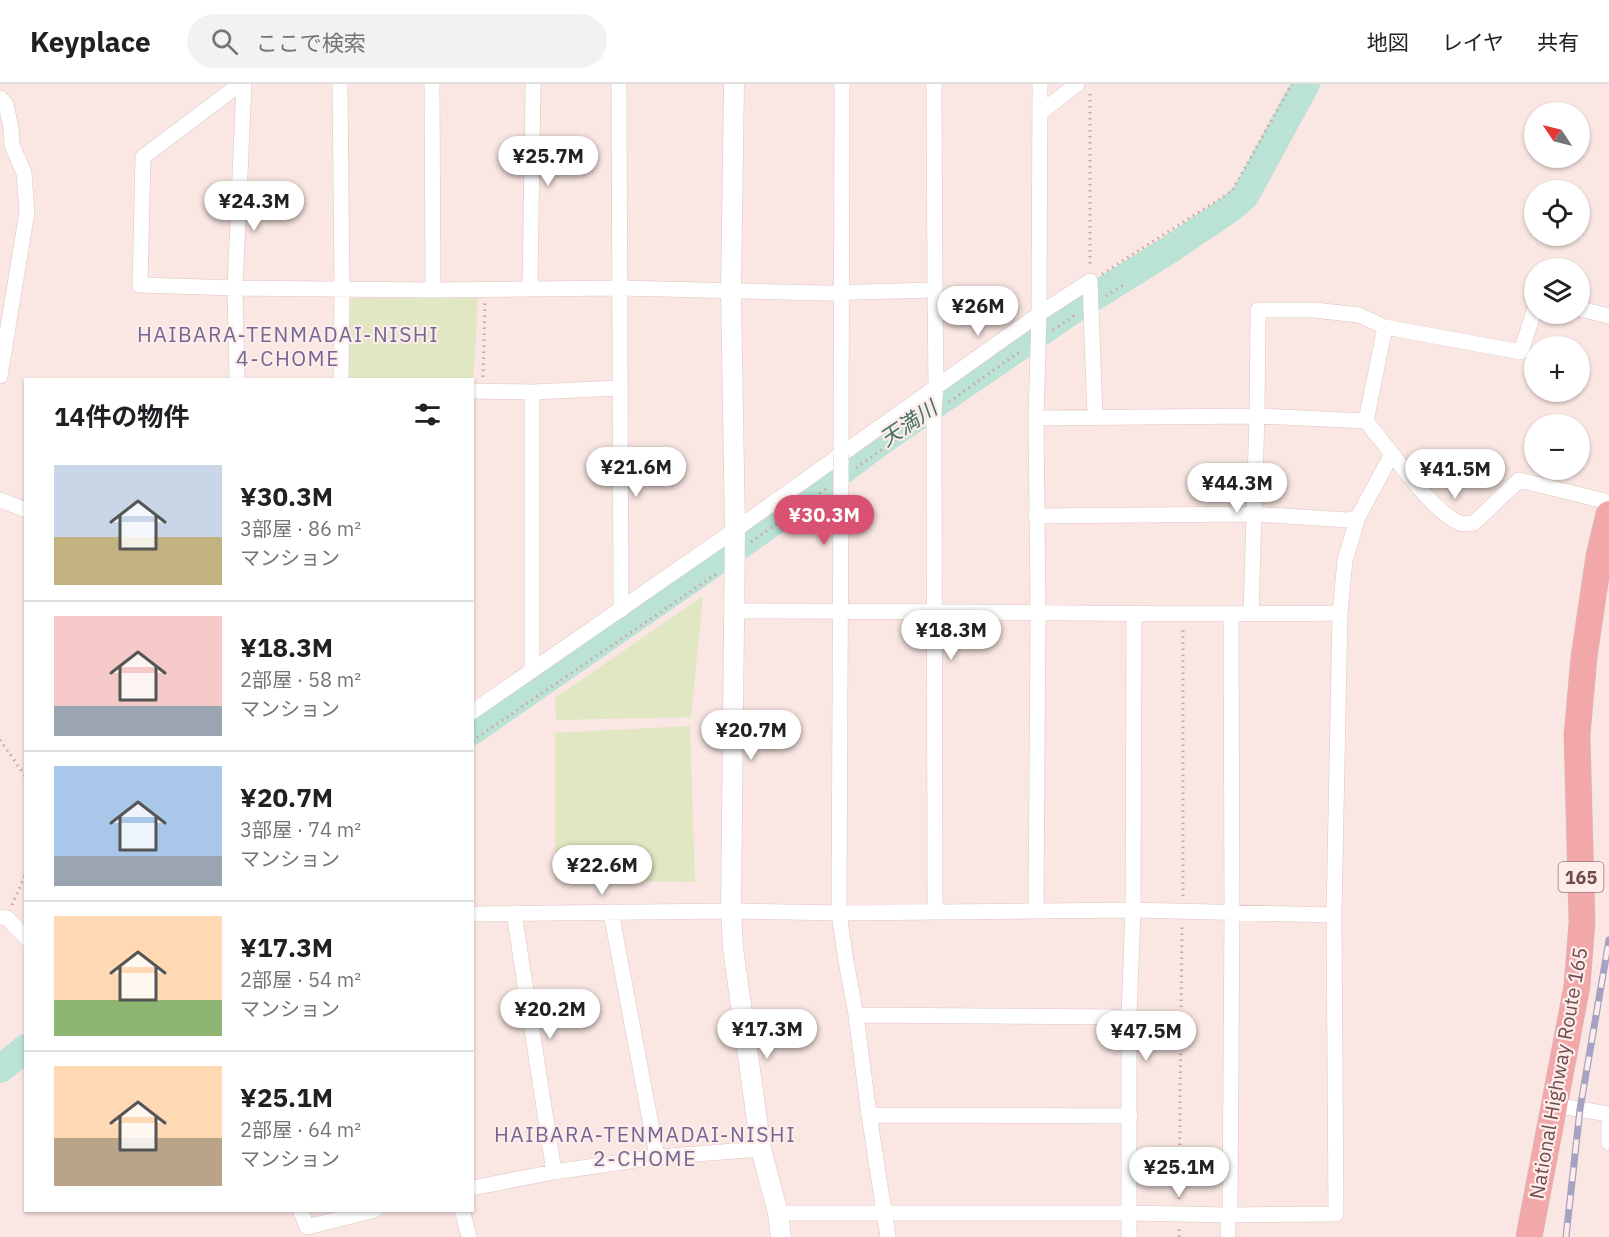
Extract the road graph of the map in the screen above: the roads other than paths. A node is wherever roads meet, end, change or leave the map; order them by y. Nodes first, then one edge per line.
1 (242, 84) edge
2 (340, 84) edge
3 (432, 84) edge
4 (533, 84) edge
5 (619, 84) edge
6 (734, 84) edge
7 (842, 84) edge
8 (934, 84) edge
9 (1040, 84) edge
10 (1077, 84) edge
11 (0, 99) edge
12 (1040, 113) junction
13 (235, 288) junction
14 (342, 288) junction
15 (620, 288) junction
16 (530, 289) junction
17 (433, 290) junction
18 (935, 290) junction
19 (731, 292) junction
20 (843, 292) junction
21 (1590, 311) edge
22 (1039, 314) junction
23 (1609, 316) edge
24 (1530, 324) edge
25 (1385, 327) junction
26 (0, 376) edge
27 (237, 378) edge
28 (341, 378) edge
29 (936, 387) junction
30 (619, 388) junction
31 (478, 392) edge
32 (532, 392) junction
33 (1257, 416) junction
34 (1095, 417) junction
35 (1036, 418) junction
36 (1366, 421) junction
37 (842, 454) junction
38 (1392, 454) junction
39 (0, 500) edge
40 (1609, 502) edge
41 (24, 509) edge
42 (1253, 514) junction
43 (1609, 514) edge
44 (1036, 516) junction
45 (1358, 517) junction
46 (735, 530) junction
47 (1604, 557) edge
48 (621, 609) junction
49 (733, 611) junction
50 (840, 611) junction
51 (934, 612) junction
52 (1038, 612) junction
53 (1340, 613) junction
54 (1134, 614) junction
55 (1231, 614) junction
56 (1251, 614) junction
57 (532, 671) junction
58 (474, 711) edge
59 (1036, 910) junction
60 (1133, 910) junction
61 (731, 911) junction
62 (935, 911) junction
63 (611, 912) junction
64 (514, 913) junction
65 (839, 913) junction
66 (1232, 913) junction
67 (474, 914) edge
68 (1334, 915) junction
69 (3, 918) edge
70 (24, 936) edge
71 (856, 1015) junction
72 (1129, 1017) junction
73 (1554, 1105) junction
74 (1609, 1114) edge
75 (869, 1115) junction
76 (1130, 1116) junction
77 (1609, 1143) edge
78 (761, 1149) junction
79 (657, 1157) junction
80 (554, 1172) junction
81 (474, 1188) edge
82 (301, 1212) edge
83 (367, 1212) edge
84 (463, 1212) edge
85 (778, 1213) junction
86 (1129, 1213) junction
87 (884, 1214) junction
88 (1229, 1215) junction
89 (469, 1237) edge
90 (781, 1237) edge
91 (888, 1237) edge
92 (1130, 1237) edge
93 (1228, 1237) edge
94 (1529, 1237) edge

1 - 13 street
1 - 13 street
2 - 14 street
3 - 17 street
4 - 16 street
5 - 15 street
6 - 19 street
7 - 20 street
8 - 18 street
9 - 12 street
10 - 12 street
11 - 26 street
12 - 22 street
13 - 14 street
13 - 27 street
14 - 17 street
14 - 28 street
15 - 16 street
15 - 19 street
15 - 30 street
16 - 17 street
18 - 20 street
18 - 29 street
19 - 20 street
19 - 46 street
20 - 37 street
21 - 23 street
22 - 29 street
22 - 34 street
22 - 35 street
24 - 25 street
25 - 33 street
25 - 36 street
29 - 37 street
29 - 51 street
30 - 32 street
30 - 48 street
31 - 32 street
32 - 57 street
33 - 34 street
33 - 36 street
33 - 42 street
34 - 35 street
35 - 44 street
36 - 38 street
37 - 46 street
37 - 50 street, bridge
38 - 40 street
38 - 45 street
39 - 41 street
42 - 44 street
42 - 45 street
42 - 56 street
43 - 47 highway, National Highway Route 165 / 165
44 - 52 street
45 - 53 street
46 - 48 street
46 - 49 street
47 - 73 highway, National Highway Route 165 / 165
48 - 57 street
49 - 50 street
49 - 61 street
50 - 51 street
50 - 65 street
51 - 52 street
51 - 62 street
52 - 54 street
52 - 59 street
53 - 56 street
53 - 68 street
54 - 55 street
54 - 60 street
55 - 56 street
55 - 66 street
57 - 58 street
59 - 60 street
59 - 62 street
60 - 66 street
60 - 72 street
61 - 63 street
61 - 65 street
61 - 78 street
62 - 65 street
63 - 64 street
63 - 79 street
64 - 67 street
64 - 80 street
65 - 71 street
66 - 68 street
66 - 88 street
68 - 88 street
69 - 70 street
71 - 72 street
71 - 75 street
72 - 76 street
73 - 74 street
73 - 94 highway, National Highway Route 165 / 165
74 - 77 street
75 - 76 street
75 - 87 street
76 - 86 street
78 - 79 street
78 - 85 street
79 - 80 street
80 - 81 street
82 - 83 street
84 - 89 street
85 - 87 street
85 - 90 street
86 - 87 street
86 - 88 street
86 - 92 street
87 - 91 street
88 - 93 street

